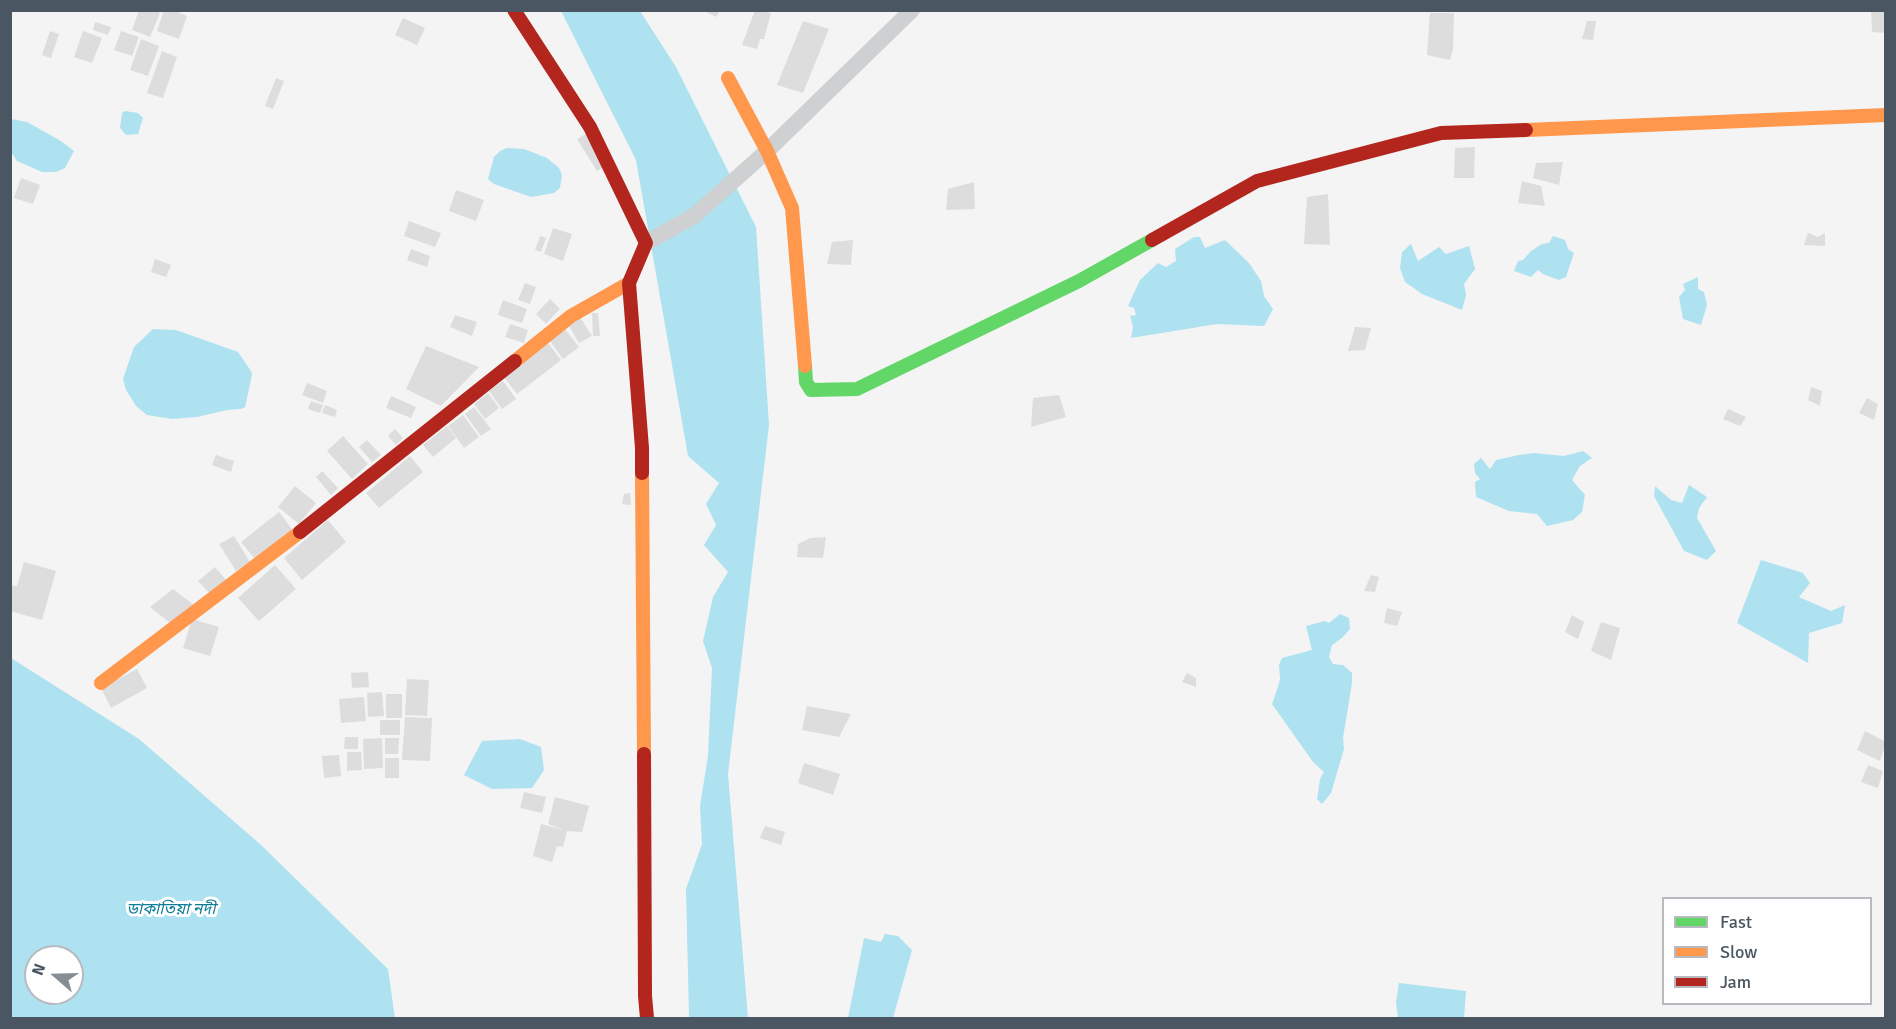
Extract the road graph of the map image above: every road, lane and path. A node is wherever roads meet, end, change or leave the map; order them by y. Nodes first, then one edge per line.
1 (514, 10) edge
2 (912, 10) edge
3 (728, 78) dead end
4 (1886, 115) edge
5 (767, 151) junction
6 (645, 243) junction
7 (629, 283) junction
8 (101, 683) dead end
9 (647, 1018) edge

1 - 6 street
2 - 5 street
3 - 5 street
4 - 5 street
5 - 6 street
6 - 7 street
7 - 8 street
7 - 9 street

